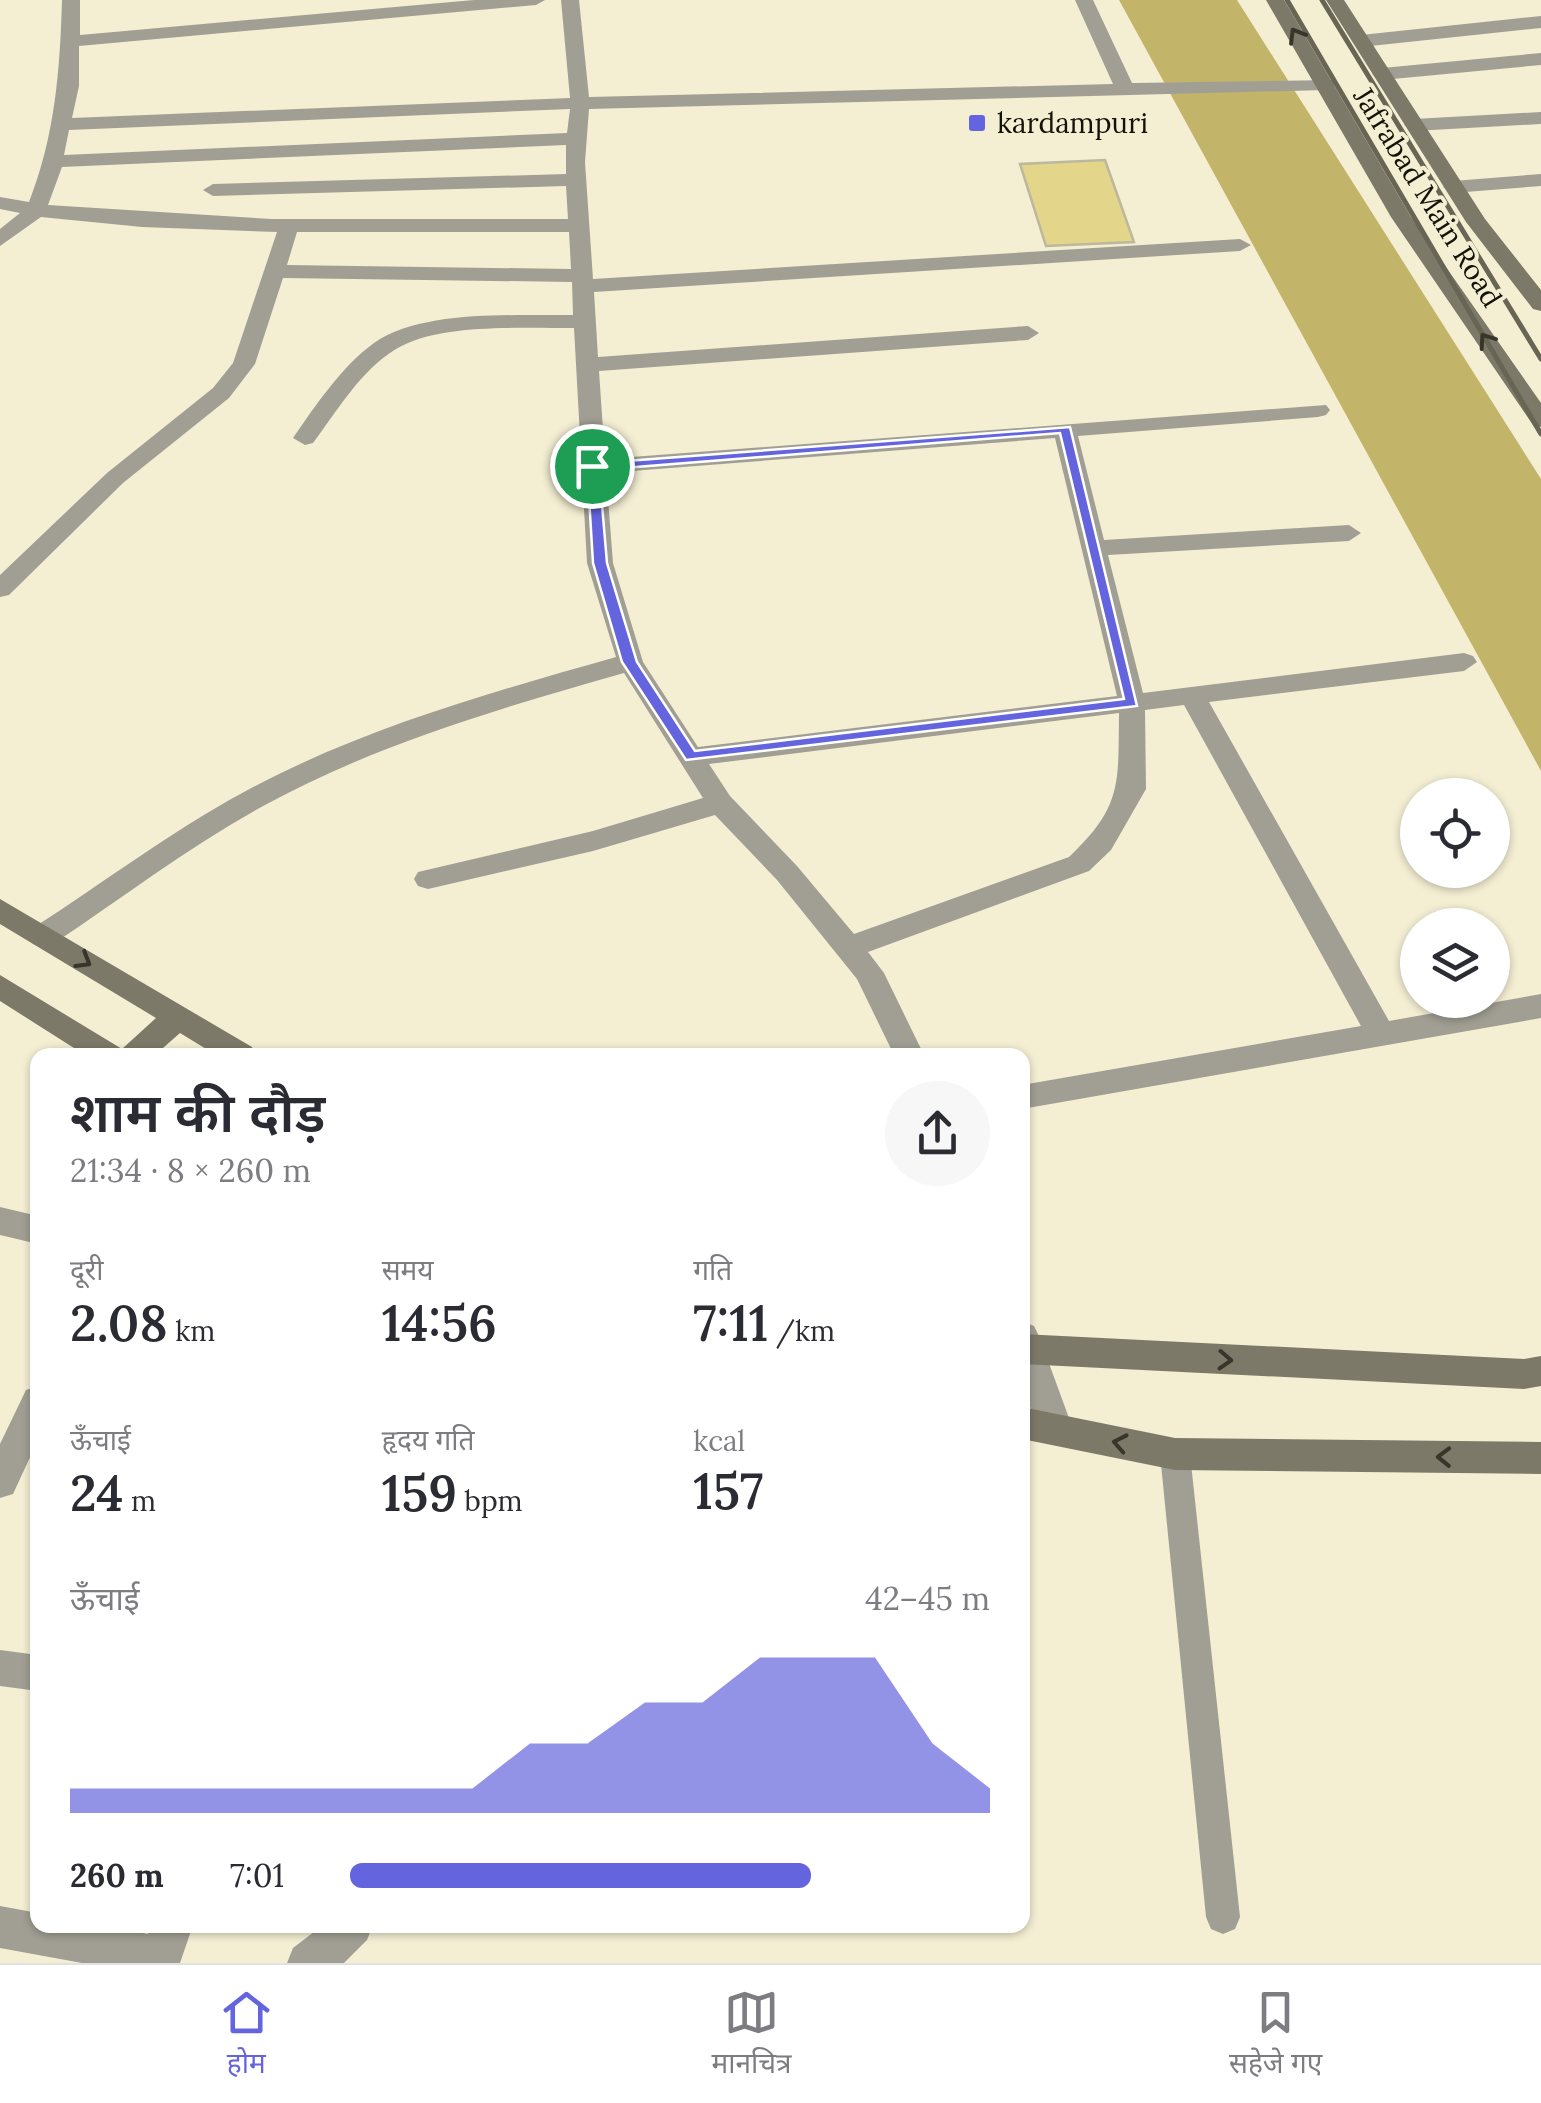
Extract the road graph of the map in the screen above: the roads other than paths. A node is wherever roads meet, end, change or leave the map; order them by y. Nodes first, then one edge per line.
1 (71, 0) edge
2 (536, 0) edge
3 (570, 0) edge
4 (1084, 0) edge
5 (1274, 0) edge
6 (1335, 0) edge
7 (1541, 22) edge
8 (71, 41) junction
9 (1361, 41) junction
10 (1541, 59) edge
11 (1382, 74) junction
12 (1325, 84) junction
13 (1126, 90) junction
14 (580, 103) junction
15 (1541, 118) edge
16 (64, 124) junction
17 (1414, 125) junction
18 (577, 139) junction
19 (54, 161) junction
20 (576, 180) junction
21 (1541, 180) edge
22 (1453, 186) junction
23 (213, 190) dead end
24 (0, 204) edge
25 (36, 210) junction
26 (288, 226) junction
27 (579, 226) junction
28 (0, 240) edge
29 (1240, 245) dead end
30 (275, 271) junction
31 (582, 281) junction
32 (1534, 281) edge
33 (1541, 304) edge
34 (584, 320) junction
35 (1028, 332) dead end
36 (586, 365) junction
37 (1318, 410) dead end
38 (1541, 420) edge
39 (1066, 429) junction
40 (304, 438) dead end
41 (592, 466) junction
42 (1349, 533) dead end
43 (1094, 548) junction
44 (0, 589) edge
45 (630, 662) junction
46 (1464, 662) dead end
47 (1192, 695) junction
48 (1132, 703) junction
49 (691, 757) junction
50 (720, 804) junction
51 (428, 880) dead end
52 (0, 910) edge
53 (43, 936) junction
54 (848, 947) junction
55 (0, 986) edge
56 (1541, 1006) edge
57 (178, 1017) junction
58 (1381, 1034) junction
59 (98, 1048) edge
60 (142, 1048) edge
61 (229, 1048) edge
62 (906, 1048) edge
63 (1030, 1096) edge
64 (0, 1221) edge
65 (30, 1228) edge
66 (1030, 1345) edge
67 (1541, 1371) edge
68 (1030, 1380) edge
69 (30, 1418) edge
70 (1038, 1426) edge
71 (1175, 1454) junction
72 (1541, 1458) edge
73 (0, 1482) edge
74 (0, 1668) edge
75 (30, 1672) edge
76 (1223, 1917) dead end
77 (0, 1928) edge
78 (30, 1932) edge
79 (41, 1933) edge
80 (344, 1933) edge
81 (164, 1948) edge
82 (308, 1963) edge

1 - 8 street
2 - 8 street
3 - 14 street
4 - 13 street
12 -> 5 main road, Jafrabad Main Road
6 - 9 main road, Jafrabad Main Road
7 - 9 street
8 - 16 street
9 - 11 main road, Jafrabad Main Road
10 - 11 street
11 - 17 main road, Jafrabad Main Road
12 - 13 street
38 -> 12 main road, Jafrabad Main Road
13 - 14 street
14 - 16 street
14 - 18 street
15 - 17 street
16 - 19 street
17 - 22 main road, Jafrabad Main Road
18 - 19 street
18 - 20 street
19 - 25 street
20 - 23 street
20 - 27 street
21 - 22 street
22 - 32 main road, Jafrabad Main Road
24 - 25 street
25 - 26 street
25 - 28 street
26 - 27 street
26 - 30 street
27 - 31 street
29 - 31 street
30 - 31 street
30 - 44 street
31 - 34 street
32 - 33 main road, Jafrabad Main Road
34 - 36 street
34 - 40 street
35 - 36 street
36 - 41 street
37 - 39 street
39 - 41 street
39 - 43 street
41 - 45 street
42 - 43 street
43 - 48 street
45 - 49 street
45 - 53 street
46 - 47 street
47 - 48 street
47 - 58 street
48 - 49 street
48 - 54 street
49 - 50 street
50 - 51 street
50 - 54 street
52 - 53 main road
53 -> 57 main road
54 - 62 street
55 - 59 main road
56 - 58 street
57 - 60 main road
57 - 61 main road
58 - 63 street
64 - 65 street
66 -> 67 main road
68 - 70 street
69 - 73 street
71 -> 70 main road
72 -> 71 main road
71 - 76 lane
74 - 75 street
77 - 78 street
79 - 81 street
80 - 82 street

